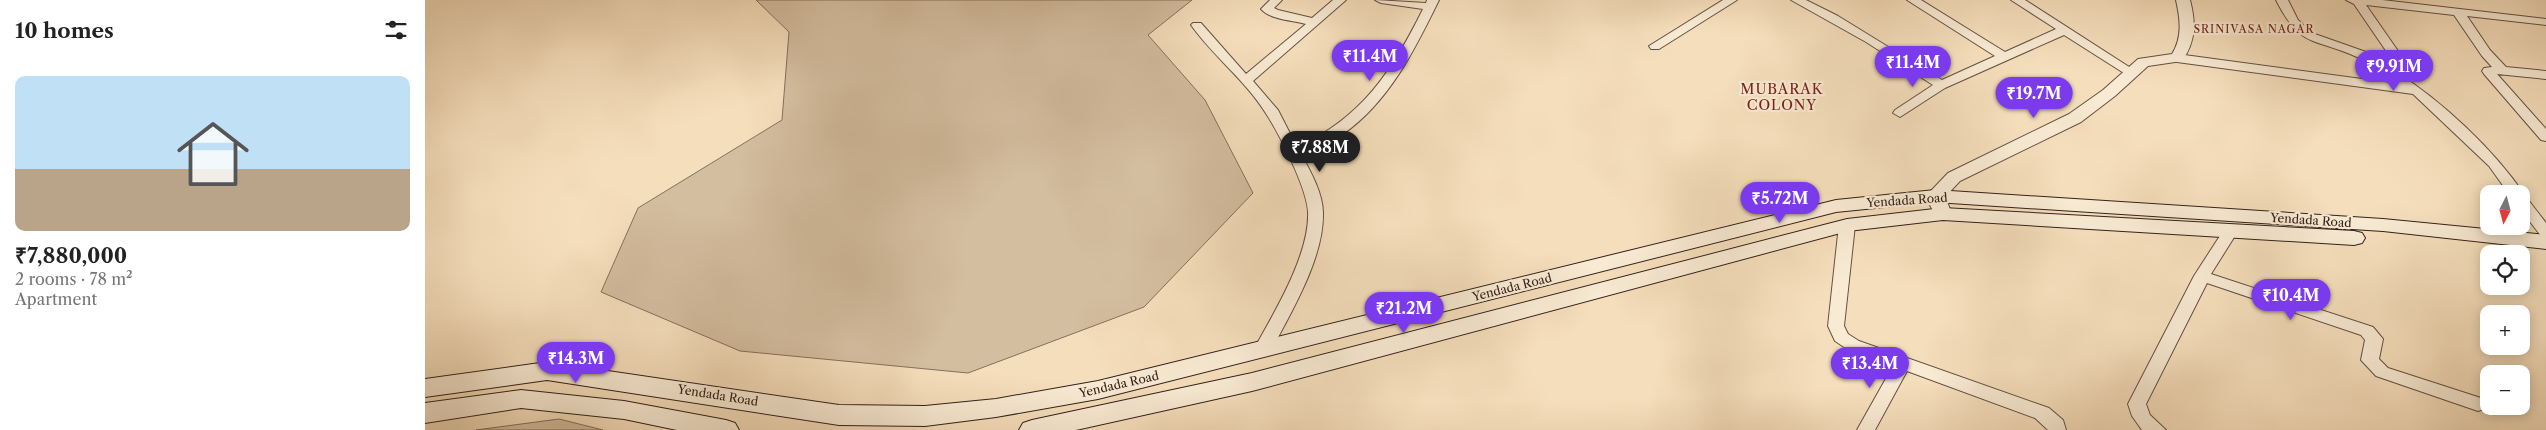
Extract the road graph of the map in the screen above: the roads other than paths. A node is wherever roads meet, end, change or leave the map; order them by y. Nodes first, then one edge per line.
1 (1276, 0) edge
2 (1340, 0) edge
3 (1381, 0) edge
4 (1731, 0) edge
5 (1797, 0) edge
6 (1913, 0) edge
7 (2017, 0) edge
8 (2183, 0) edge
9 (2282, 0) edge
10 (2352, 0) edge
11 (2357, 1) edge
12 (1432, 3) edge
13 (2031, 3) edge
14 (2457, 11) junction
15 (1314, 22) junction
16 (2546, 22) edge
17 (1197, 25) dead end
18 (2063, 30) junction
19 (1655, 46) dead end
20 (2003, 56) junction
21 (2177, 58) junction
22 (2384, 68) junction
23 (2502, 70) junction
24 (2131, 72) junction
25 (2546, 75) edge
26 (1246, 81) junction
27 (1941, 85) junction
28 (2417, 90) junction
29 (1900, 113) dead end
30 (2546, 137) edge
31 (1294, 154) junction
32 (2510, 185) edge
33 (1939, 205) junction
34 (2530, 212) edge
35 (1847, 225) junction
36 (2230, 231) junction
37 (2546, 233) edge
38 (2546, 242) edge
39 (2546, 256) edge
40 (2201, 276) junction
41 (1263, 349) junction
42 (1903, 363) junction
43 (425, 388) edge
44 (2478, 404) dead end
45 (425, 413) edge
46 (726, 430) edge
47 (1032, 430) edge
48 (1866, 430) edge
49 (2057, 430) edge
50 (2157, 430) edge

1 - 15 street
2 - 15 street
3 - 12 street
4 - 19 street
5 - 27 street
6 - 20 street
7 - 13 street
8 - 21 street
9 - 22 street
10 - 11 street
11 - 14 street
11 - 22 street
12 - 31 street
13 - 18 street
14 - 16 street
14 - 23 street
15 - 26 street
17 - 26 street
18 - 20 street
18 - 24 street
20 - 27 street
21 - 24 street
21 - 28 street
22 - 28 street
23 - 25 street
23 - 30 street
24 - 33 street
26 - 31 street
27 - 29 street
28 - 32 street
31 - 41 street
33 - 35 main road, Yendada Road
33 - 36 main road, Yendada Road
33 - 38 main road, Yendada Road
33 - 41 main road, Yendada Road
34 - 37 street
35 - 42 street
35 - 47 main road, Yendada Road
36 - 39 main road, Yendada Road
36 - 40 street
40 - 44 street
40 - 50 street
41 - 43 main road, Yendada Road
42 - 48 street
42 - 49 street
45 - 46 main road

